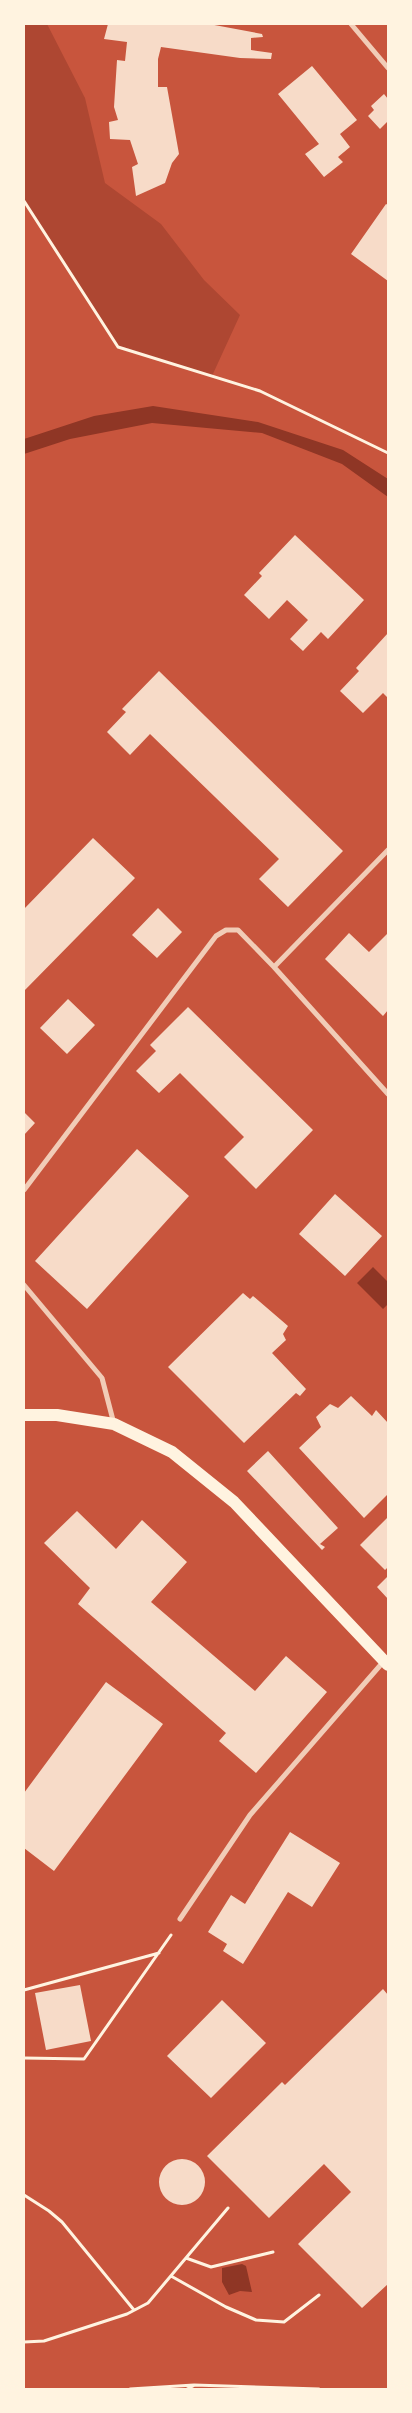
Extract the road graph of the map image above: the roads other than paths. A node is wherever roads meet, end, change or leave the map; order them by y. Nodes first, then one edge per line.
1 (351, 24) edge
2 (388, 68) edge
3 (388, 850) edge
4 (274, 967) junction
5 (388, 1094) edge
6 (24, 1190) edge
7 (24, 1284) edge
8 (24, 1415) edge
9 (114, 1424) junction
10 (386, 1663) edge
11 (180, 1919) road end

1 - 2 street
3 - 4 street
4 - 5 street
4 - 6 street
7 - 9 street
8 - 9 main road
9 - 10 main road
10 - 11 street

